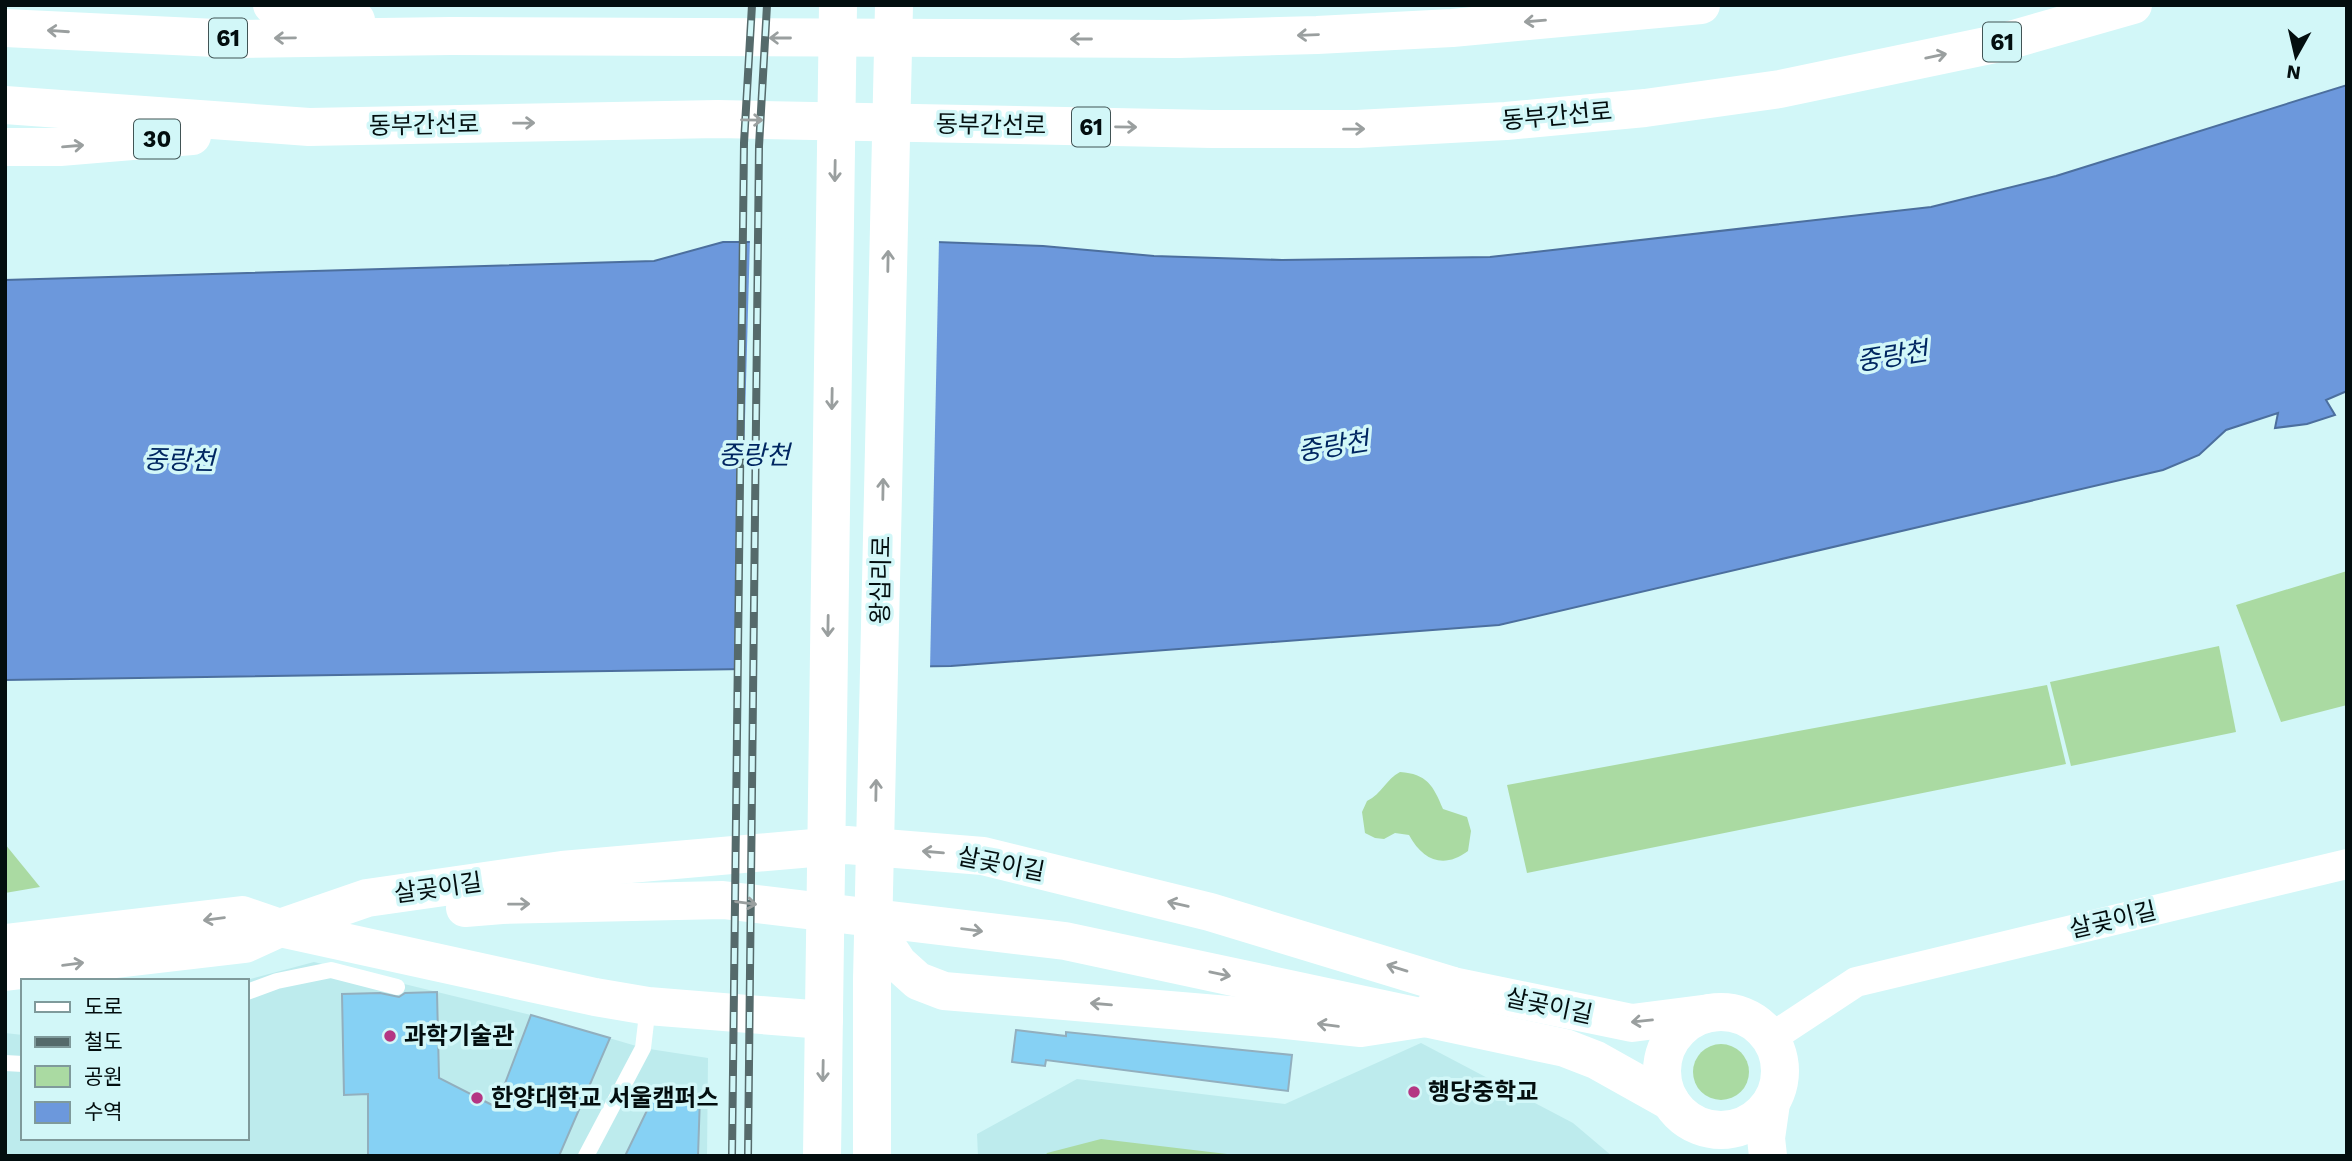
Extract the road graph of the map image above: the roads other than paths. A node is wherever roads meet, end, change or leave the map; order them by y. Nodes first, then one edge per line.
1 (272, 5) edge
2 (838, 5) edge
3 (894, 5) edge
4 (1701, 5) edge
5 (2133, 5) edge
6 (5, 28) edge
7 (451, 36) junction
8 (5, 105) edge
9 (309, 127) junction
10 (5, 147) edge
11 (2347, 864) edge
12 (873, 925) junction
13 (280, 928) junction
14 (5, 943) edge
15 (5, 972) edge
16 (1453, 986) junction
17 (397, 987) dead end
18 (248, 992) edge
19 (648, 1006) junction
20 (1710, 1013) junction
21 (1426, 1018) junction
22 (824, 1020) junction
23 (1770, 1038) junction
24 (1671, 1102) junction
25 (1772, 1103) junction
26 (1710, 1141) edge
27 (586, 1156) edge
28 (822, 1156) edge
29 (872, 1156) edge
30 (1768, 1156) edge

1 - 7 main road
2 -> 22 main road
12 -> 3 main road, 왕십리로
4 -> 7 main road, 61
9 -> 5 main road, 동부간선로 / 61
7 -> 6 main road, 61
8 - 9 main road, 동부간선로 / 61
10 -> 9 main road, 30
11 - 23 street, 살곶이길
21 -> 12 main road
12 - 29 main road, 왕십리로
13 -> 14 main road, 살곶이길
15 -> 13 main road, 살곶이길
16 -> 13 main road, 살곶이길
13 - 19 main road
13 -> 21 main road, 살곶이길
20 -> 16 main road, 살곶이길
16 - 21 main road
17 - 18 lane
19 - 22 main road
19 - 27 lane
20 - 23 main road
20 - 24 main road
21 - 24 main road, 살곶이길
22 -> 28 main road
23 - 25 main road
24 - 26 main road
25 - 26 main road
25 - 30 main road

